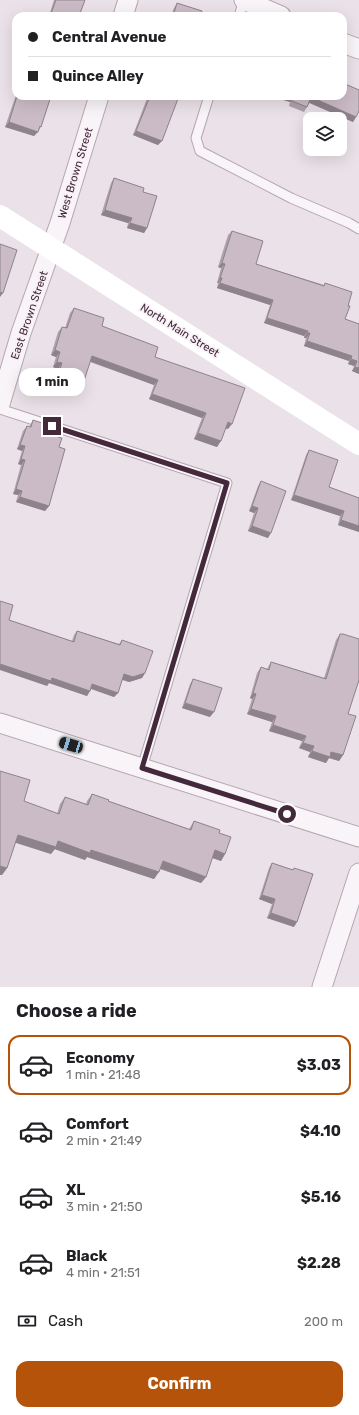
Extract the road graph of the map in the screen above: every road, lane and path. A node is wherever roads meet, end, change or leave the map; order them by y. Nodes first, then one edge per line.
1 (128, 0) edge
2 (244, 0) edge
3 (124, 12) edge
4 (240, 12) edge
5 (272, 12) edge
6 (347, 45) edge
7 (359, 50) edge
8 (98, 100) edge
9 (209, 100) edge
10 (0, 216) edge
11 (359, 229) edge
12 (51, 249) junction
13 (0, 404) edge
14 (0, 408) edge
15 (359, 444) edge
16 (0, 723) edge
17 (142, 768) junction
18 (359, 837) edge
19 (359, 873) edge
20 (322, 987) edge

1 - 3 street
2 - 4 lane
2 - 5 street
6 - 7 street
8 - 12 street, West Brown Street
9 - 11 lane
10 - 12 street, North Main Street
12 - 13 street, East Brown Street
12 - 15 street, North Main Street
14 - 17 lane
16 - 17 street
17 - 18 street
19 - 20 street

